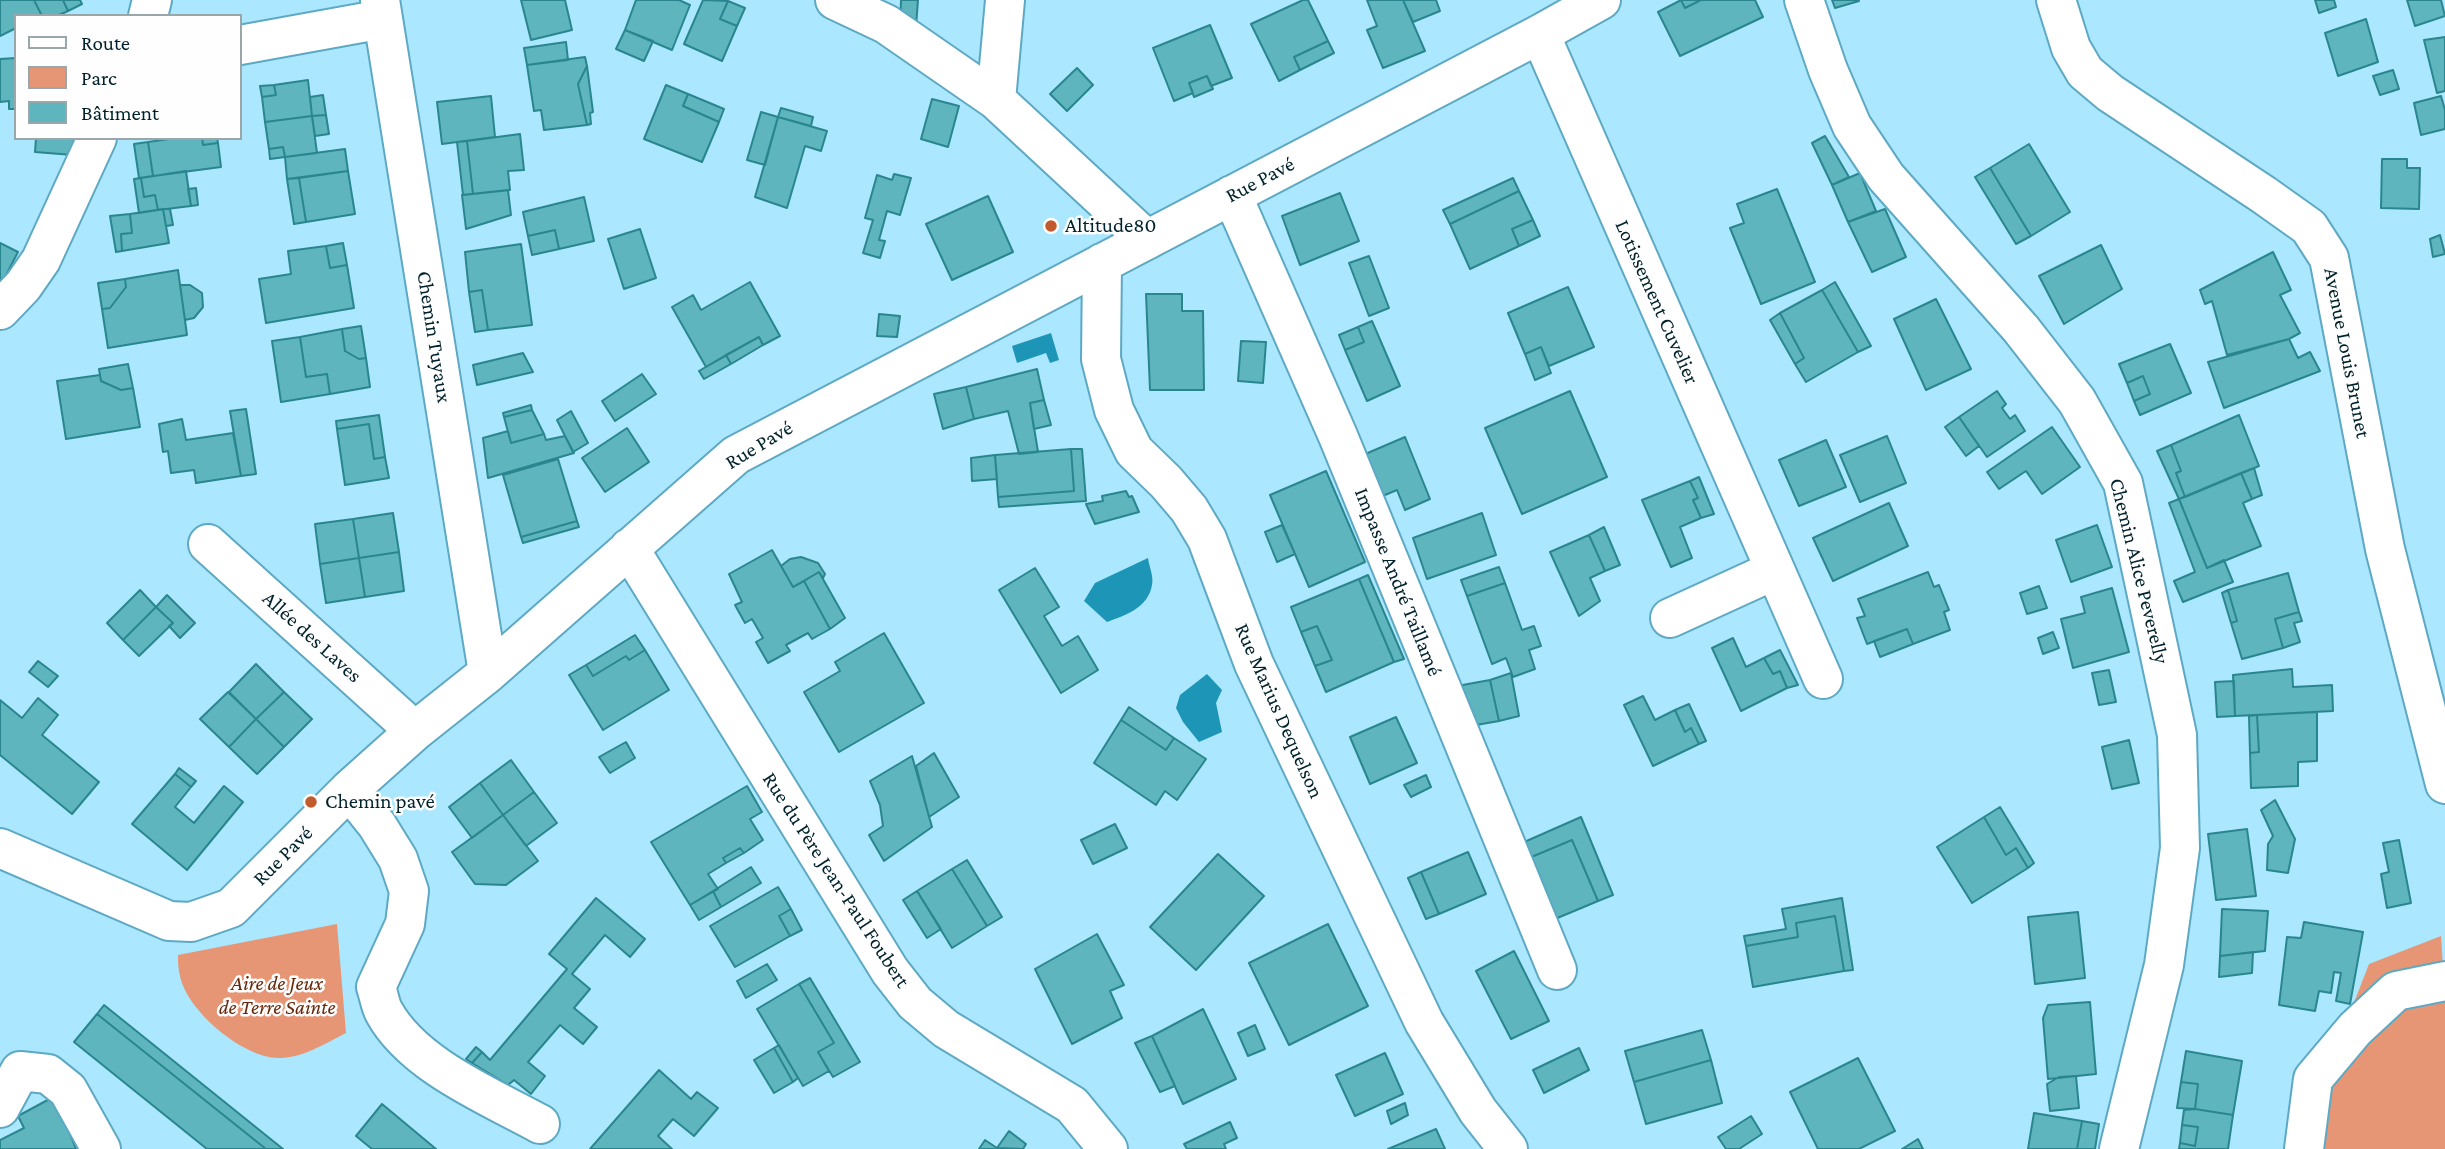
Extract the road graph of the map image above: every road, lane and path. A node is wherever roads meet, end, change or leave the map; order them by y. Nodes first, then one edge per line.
1 (835, 0) edge
2 (1005, 0) edge
3 (1601, 0) edge
4 (1804, 0) edge
5 (2056, 0) edge
6 (381, 9) edge
7 (1540, 34) junction
8 (242, 44) edge
9 (996, 100) junction
10 (96, 140) edge
11 (1232, 195) junction
12 (1147, 240) junction
13 (1102, 263) junction
14 (0, 310) edge
15 (208, 544) dead end
16 (629, 548) junction
17 (1775, 570) junction
18 (1670, 618) dead end
19 (488, 673) junction
20 (1823, 679) dead end
21 (415, 731) junction
22 (2445, 784) edge
23 (349, 790) junction
24 (0, 848) edge
25 (1558, 970) dead end
26 (2445, 981) edge
27 (10, 1063) edge
28 (0, 1108) edge
29 (540, 1124) dead end
30 (101, 1149) edge
31 (1108, 1149) edge
32 (1508, 1149) edge
33 (2119, 1149) edge
34 (2304, 1149) edge

1 - 9 street
2 - 9 street
3 - 7 street, Rue Pavé
4 - 33 street, Chemin Alice Peverelly
5 - 22 street, Avenue Louis Brunet
6 - 8 street
6 - 19 street, Chemin Tuyaux
7 - 11 street, Rue Pavé
7 - 17 street, Lotissement Cuvelier
9 - 12 street
10 - 14 street
11 - 12 street, Rue Pavé
11 - 25 street, Impasse André Taillamé
12 - 13 street, Rue Pavé
13 - 16 street, Rue Pavé
13 - 32 street, Rue Marius Dequelson
15 - 21 street, Allée des Laves
16 - 19 street, Rue Pavé
16 - 31 street, Rue du Père Jean-Paul Foubert
17 - 18 street
17 - 20 street, Lotissement Cuvelier
19 - 21 street, Rue Pavé
21 - 23 street, Rue Pavé
23 - 24 street, Rue Pavé
23 - 29 street
26 - 34 street
27 - 28 street
27 - 30 street

